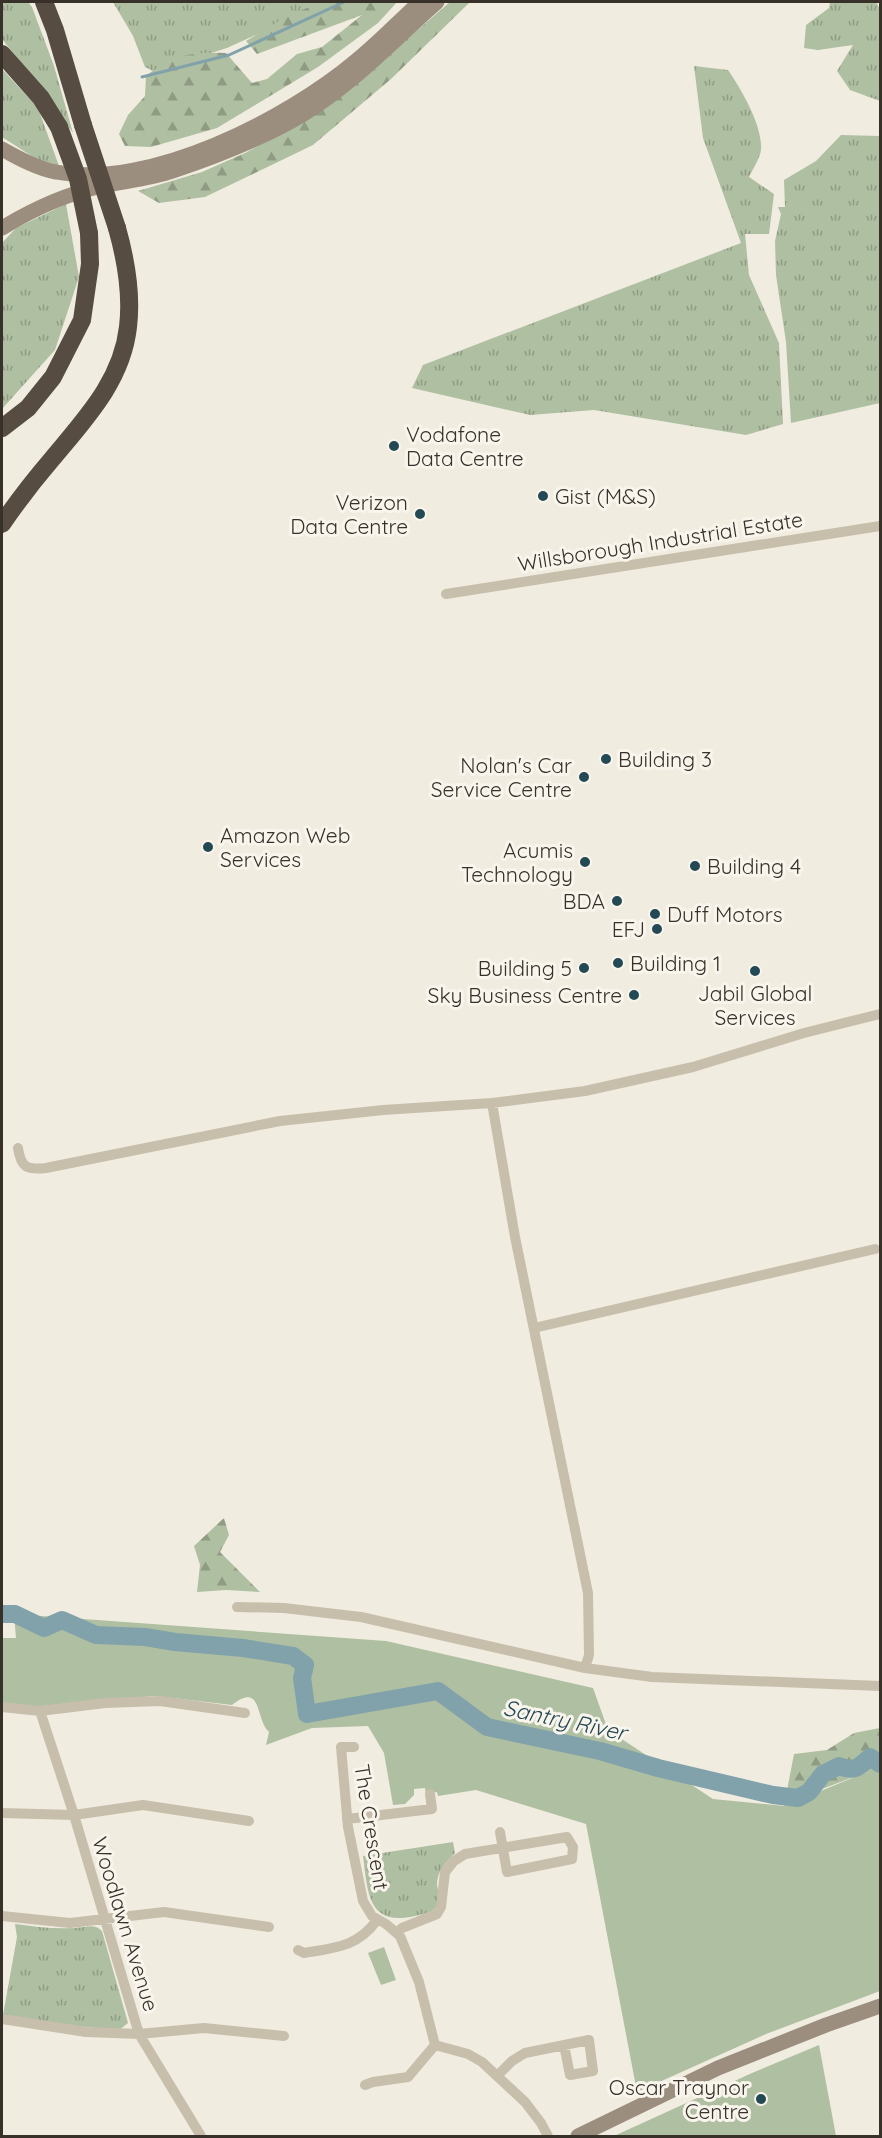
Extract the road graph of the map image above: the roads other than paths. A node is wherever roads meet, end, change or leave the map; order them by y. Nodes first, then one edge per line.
1 (44, 2) edge
2 (420, 2) edge
3 (437, 2) edge
4 (2, 54) edge
5 (2, 149) edge
6 (2, 228) edge
7 (2, 428) edge
8 (2, 524) edge
9 (880, 526) edge
10 (446, 594) dead end
11 (880, 1014) edge
12 (492, 1103) junction
13 (18, 1148) dead end
14 (875, 1249) dead end
15 (534, 1328) junction
16 (237, 1607) dead end
17 (585, 1668) junction
18 (880, 1686) edge
19 (2, 1707) edge
20 (40, 1711) junction
21 (245, 1713) dead end
22 (354, 1747) dead end
23 (430, 1794) dead end
24 (2, 1813) edge
25 (74, 1815) junction
26 (347, 1819) junction
27 (249, 1821) dead end
28 (500, 1832) dead end
29 (503, 1848) junction
30 (2, 1916) edge
31 (104, 1917) junction
32 (377, 1920) junction
33 (269, 1927) dead end
34 (397, 1933) junction
35 (298, 1950) dead end
36 (880, 2006) edge
37 (2, 2019) edge
38 (139, 2034) junction
39 (284, 2036) dead end
40 (435, 2045) junction
41 (564, 2045) dead end
42 (497, 2076) junction
43 (365, 2085) dead end
44 (201, 2136) edge
45 (548, 2136) edge
46 (578, 2136) edge

1 - 8 highway, bridge
2 - 5 main road
3 - 6 main road
4 - 7 highway, bridge
9 - 10 street, Willsborough Industrial Estate
11 - 12 street
12 - 13 street
12 - 15 street
14 - 15 street
15 - 17 street
16 - 17 street
17 - 18 street
19 - 20 street
20 - 21 street
20 - 25 street, Woodlawn Avenue
22 - 26 street, The Crescent
23 - 26 street
24 - 25 street
25 - 27 street
25 - 31 street, Woodlawn Avenue
26 - 32 street, The Crescent
28 - 29 street
29 - 29 street
29 - 34 street
30 - 31 street
31 - 33 street
31 - 38 street, Woodlawn Avenue
32 - 34 street, The Crescent
32 - 35 street, The Crescent
34 - 40 street
36 - 46 main road
37 - 38 street
38 - 39 street
38 - 44 street, Woodlawn Avenue
40 - 42 street
40 - 43 street
41 - 42 street
42 - 45 street

